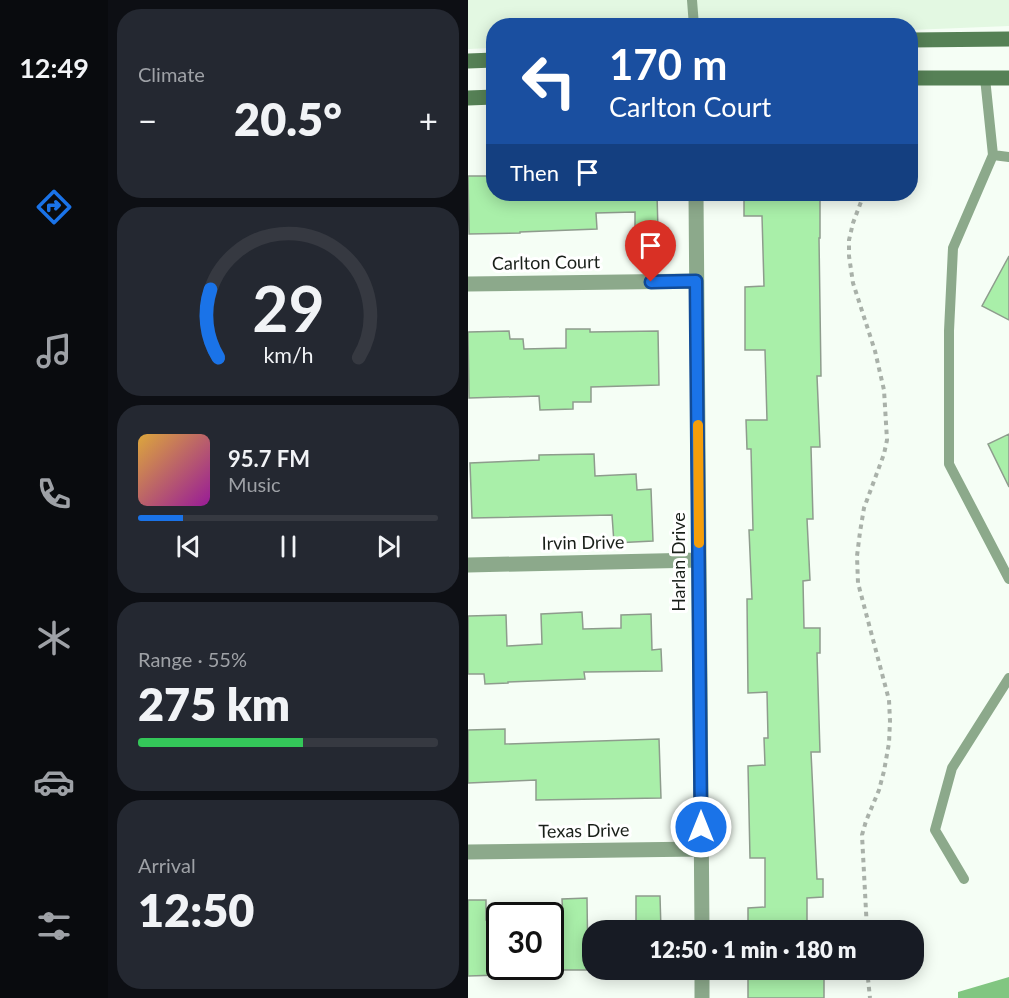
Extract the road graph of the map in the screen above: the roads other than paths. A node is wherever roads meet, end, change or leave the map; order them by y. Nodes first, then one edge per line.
1 (692, 0) edge
2 (693, 18) edge
3 (1009, 39) edge
4 (918, 40) edge
5 (486, 60) edge
6 (468, 61) edge
7 (918, 78) edge
8 (985, 78) junction
9 (1009, 78) edge
10 (486, 97) edge
11 (468, 98) edge
12 (993, 155) junction
13 (1009, 157) edge
14 (696, 201) edge
15 (696, 281) junction
16 (468, 284) edge
17 (699, 560) junction
18 (468, 566) edge
19 (1009, 579) edge
20 (1009, 678) edge
21 (701, 849) junction
22 (468, 852) edge
23 (964, 879) dead end
24 (702, 920) edge
25 (702, 980) edge
26 (702, 998) edge

1 - 2 lane
3 - 4 main road
5 - 6 main road
7 - 8 main road
8 - 9 main road
8 - 12 lane
10 - 11 main road
12 - 13 lane
12 - 19 lane
14 - 15 street, Harlan Drive
15 - 16 street, Carlton Court
15 - 17 street, Harlan Drive
17 - 18 street, Irvin Drive
17 - 21 street, Harlan Drive
20 - 23 lane
21 - 22 street, Texas Drive
21 - 24 street, Harlan Drive
25 - 26 street

